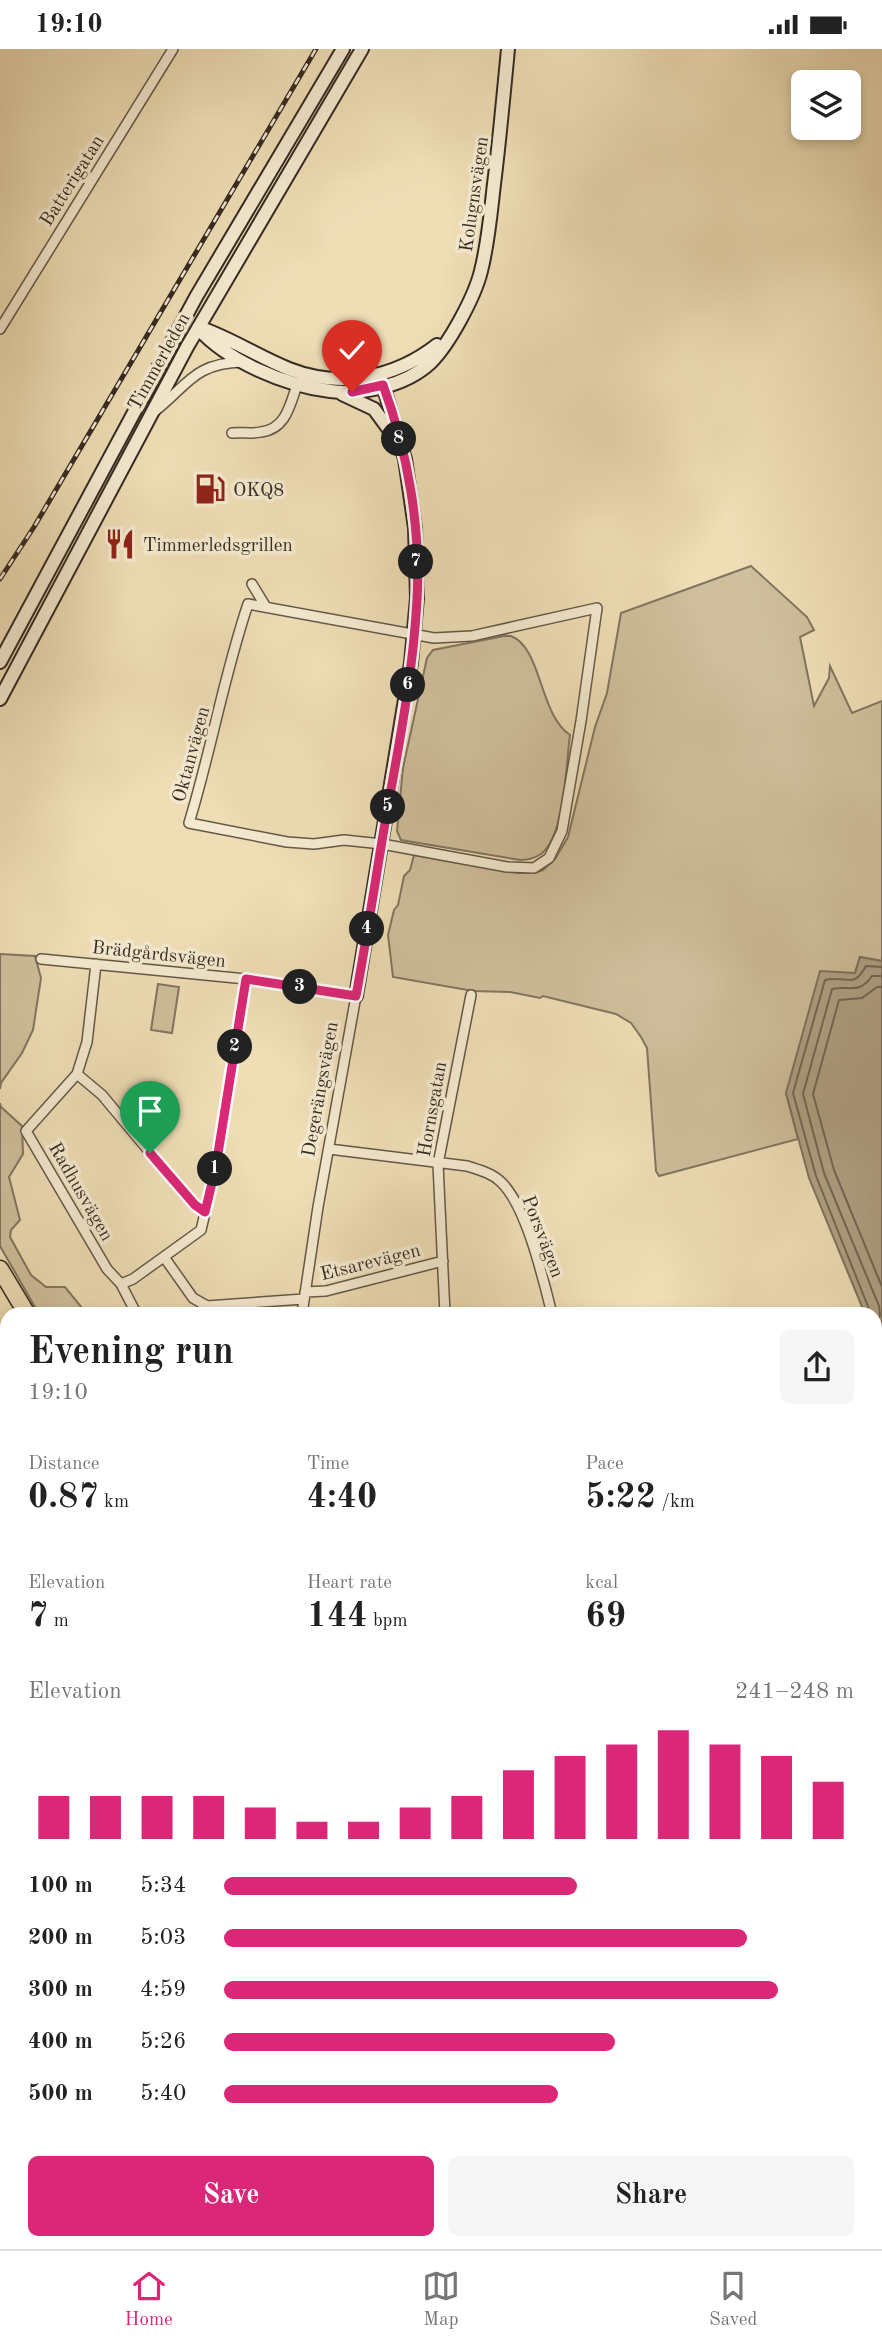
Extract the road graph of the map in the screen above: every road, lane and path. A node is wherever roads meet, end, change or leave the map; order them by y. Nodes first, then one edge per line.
1 (173, 49) edge
2 (344, 49) edge
3 (362, 49) edge
4 (508, 49) edge
5 (213, 302) junction
6 (184, 319) junction
7 (198, 328) junction
8 (0, 329) edge
9 (226, 337) junction
10 (246, 362) junction
11 (382, 380) junction
12 (297, 385) junction
13 (335, 391) junction
14 (151, 415) junction
15 (232, 433) dead end
16 (401, 445) junction
17 (252, 585) dead end
18 (266, 607) junction
19 (414, 635) junction
20 (0, 662) edge
21 (0, 699) edge
22 (382, 844) junction
23 (41, 959) dead end
24 (96, 964) junction
25 (246, 979) junction
26 (471, 995) dead end
27 (356, 996) junction
28 (77, 1074) junction
29 (328, 1149) junction
30 (438, 1164) junction
31 (205, 1212) junction
32 (164, 1257) junction
33 (443, 1261) junction
34 (1, 1278) edge
35 (121, 1284) junction
36 (304, 1296) junction
37 (12, 1307) edge
38 (22, 1307) edge
39 (133, 1307) edge
40 (303, 1307) edge
41 (445, 1307) edge
42 (550, 1307) edge

1 - 8 street, Batterigatan
2 - 6 street, Timmerleden
3 - 5 street, Timmerleden
4 - 11 street, Kolugnsvägen
5 - 7 street, Timmerleden
5 - 9 street
6 - 7 street, Kolugnsvägen
6 - 20 street, Timmerleden
7 - 9 street, Kolugnsvägen
7 - 10 street, Kolugnsvägen
7 - 14 street, Timmerleden
9 - 11 street, Kolugnsvägen
10 - 12 street, Kolugnsvägen
10 - 14 street
11 - 13 street, Kolugnsvägen
11 - 16 street, Degerängsvägen
12 - 13 street, Kolugnsvägen
12 - 15 street
13 - 16 street, Kolugnsvägen
14 - 21 street, Timmerleden
16 - 19 street, Degerängsvägen
17 - 18 street
18 - 19 street
18 - 22 street, Oktanvägen
19 - 22 street, Degerängsvägen
19 - 22 street
22 - 27 street, Degerängsvägen
23 - 24 street, Brädgårdsvägen
24 - 25 street, Brädgårdsvägen
24 - 28 street, Radhusvägen
25 - 27 street, Brädgårdsvägen
25 - 31 street
26 - 30 street, Hornsgatan
27 - 29 street, Degerängsvägen
28 - 31 street
28 - 35 street, Radhusvägen
29 - 30 street, Porsvägen
29 - 36 street, Degerängsvägen
30 - 33 street, Hornsgatan
30 - 42 street, Porsvägen
31 - 32 street
32 - 35 street
32 - 36 street, Etsarevägen
33 - 36 street, Etsarevägen
33 - 41 street, Hornsgatan
34 - 37 highway
34 - 38 highway
35 - 39 street, Radhusvägen
36 - 40 street, Degerängsvägen

